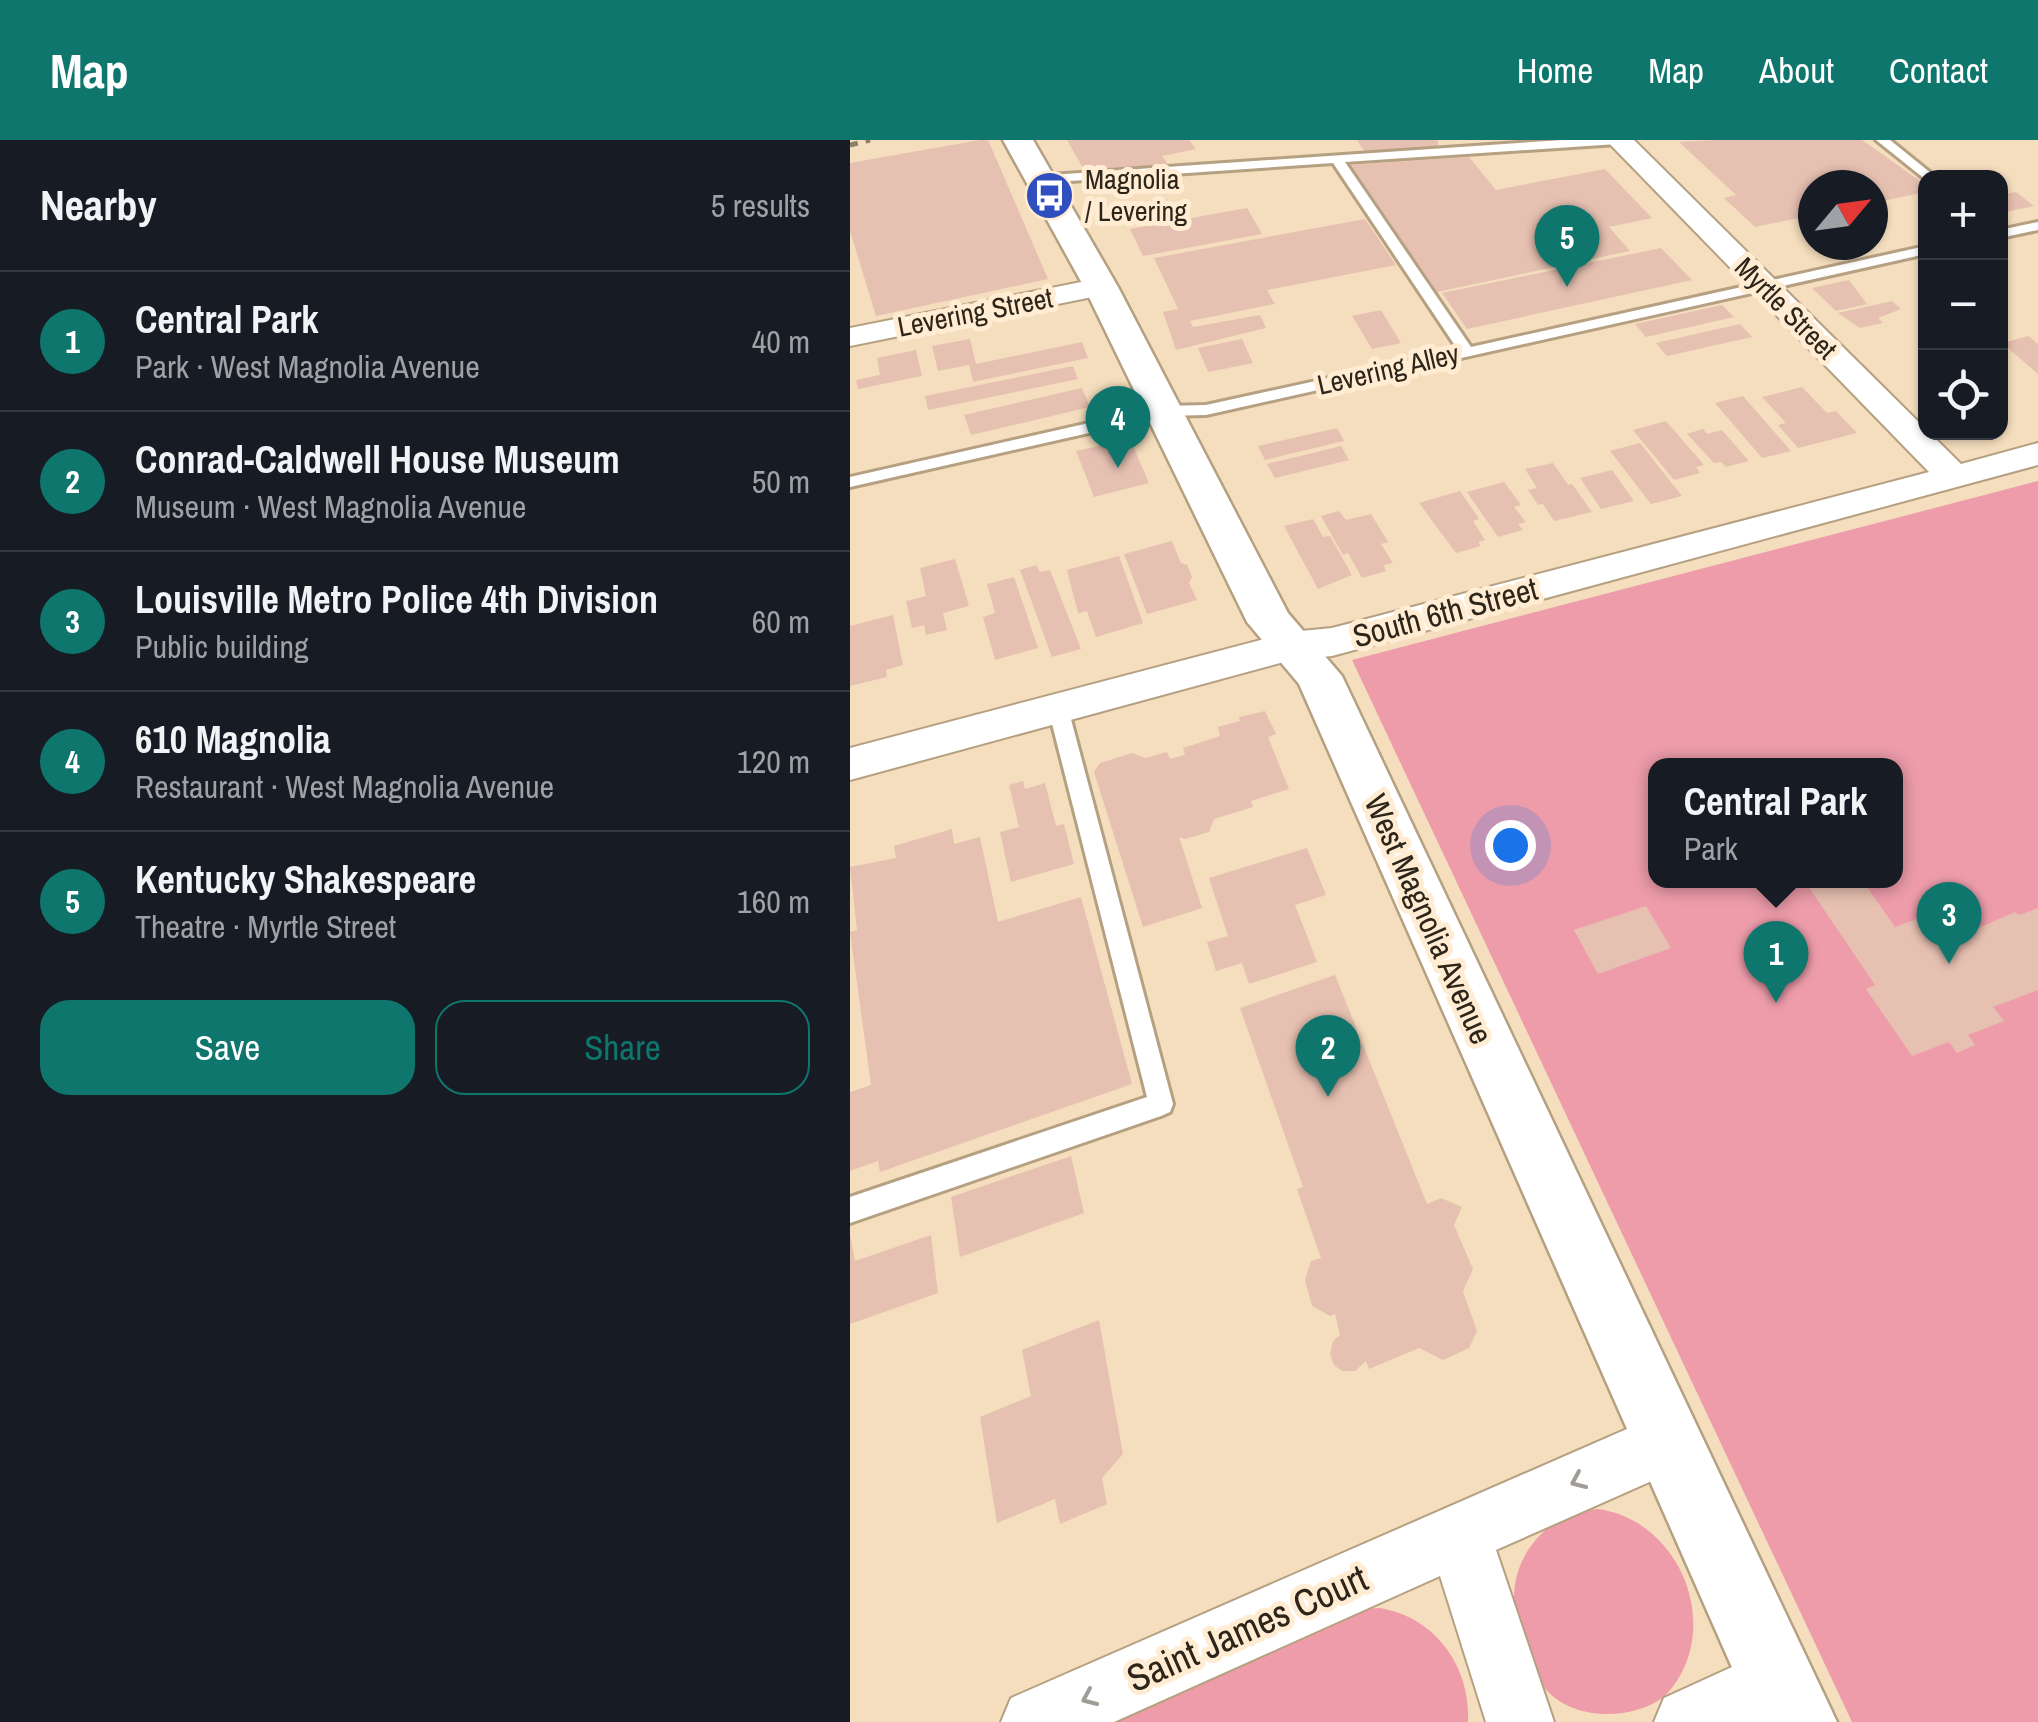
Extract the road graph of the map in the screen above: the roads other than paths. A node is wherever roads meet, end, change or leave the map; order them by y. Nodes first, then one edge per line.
1 (1018, 140) edge
2 (1618, 140) edge
3 (1882, 140) edge
4 (1337, 159) junction
5 (1921, 170) edge
6 (1041, 179) junction
7 (2038, 226) edge
8 (2008, 232) edge
9 (1918, 252) edge
10 (1763, 285) junction
11 (1101, 287) junction
12 (850, 337) edge
13 (1467, 352) junction
14 (1164, 410) junction
15 (2038, 454) edge
16 (1953, 476) junction
17 (850, 482) edge
18 (1291, 646) junction
19 (1058, 708) junction
20 (850, 764) edge
21 (850, 1210) edge
22 (1668, 1442) junction
23 (1459, 1534) junction
24 (1787, 1701) edge
25 (1035, 1722) edge
26 (1520, 1722) edge
27 (1688, 1722) edge

1 - 6 street, West Magnolia Avenue
2 - 4 lane
2 - 10 street, Myrtle Street
3 - 5 lane
4 - 6 lane
4 - 13 lane
6 - 11 street, West Magnolia Avenue
7 - 8 lane
9 - 10 lane, Levering Alley
10 - 13 lane, Levering Alley
10 - 16 street, Myrtle Street
11 - 12 street, Levering Street
11 - 14 street, West Magnolia Avenue
13 - 14 lane, Levering Alley
14 - 17 lane, Levering Alley
14 - 18 street, West Magnolia Avenue
15 - 16 street, South 6th Street
16 - 18 street, South 6th Street
18 - 19 street, South 6th Street
18 - 22 street, West Magnolia Avenue
19 - 20 street, South 6th Street
19 - 21 lane
22 -> 23 street, Saint James Court
22 - 24 street, West Magnolia Avenue
23 -> 25 street, Saint James Court
23 - 26 street
24 - 27 street

